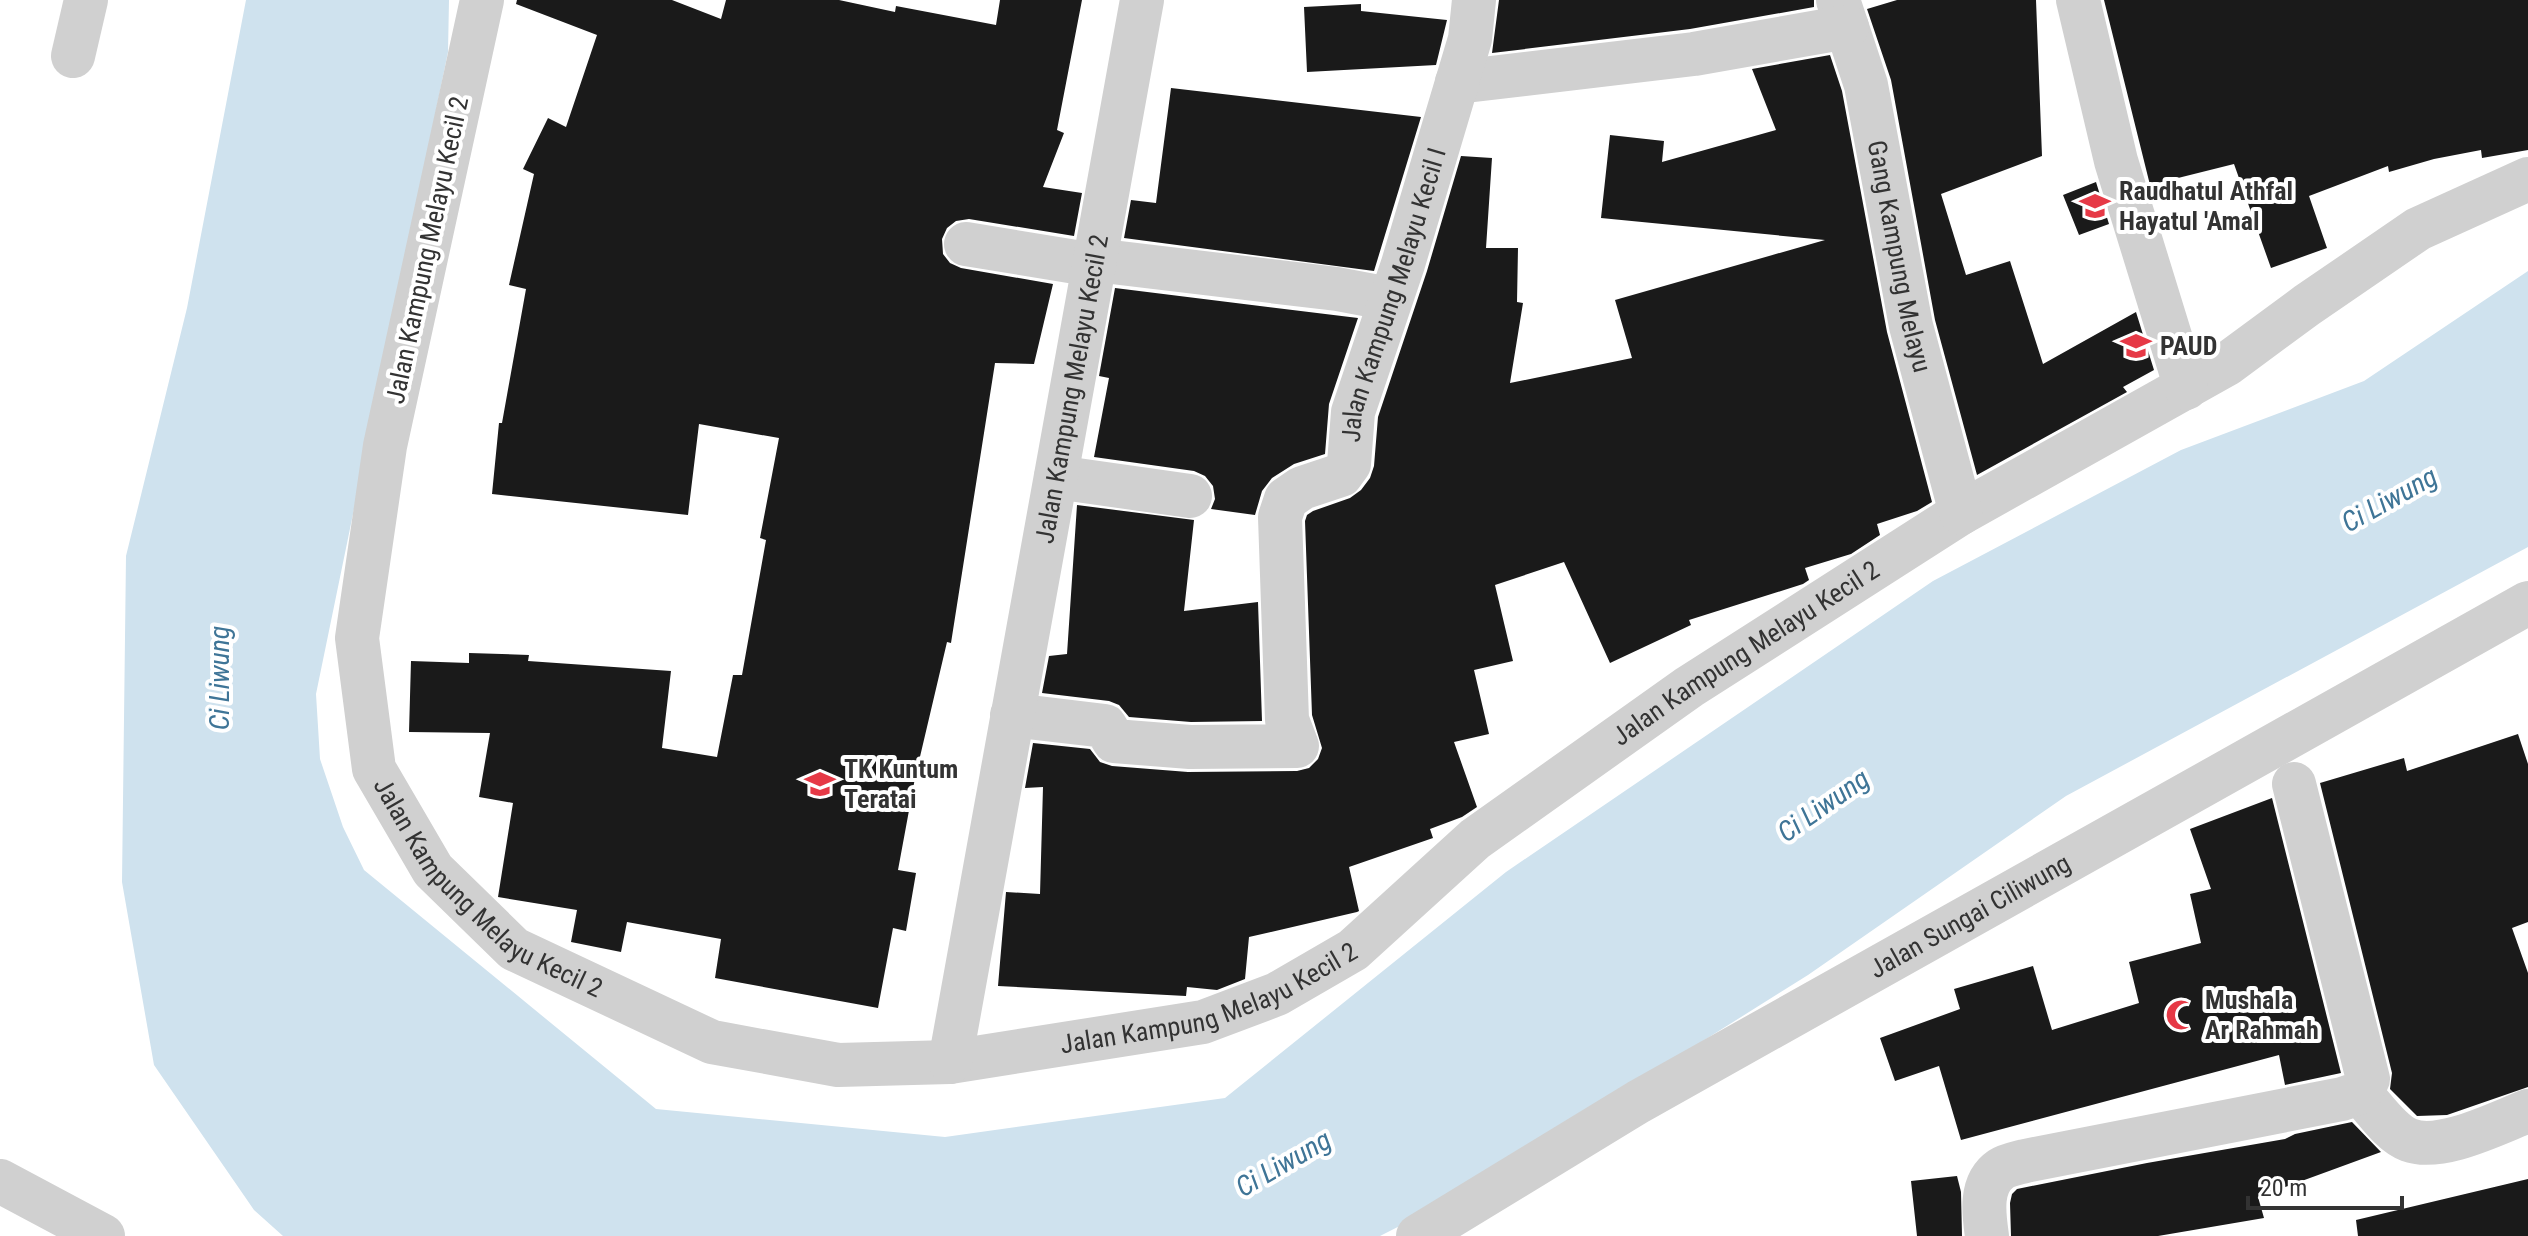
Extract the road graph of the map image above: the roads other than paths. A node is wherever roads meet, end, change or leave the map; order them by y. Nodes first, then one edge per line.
1 (86, 0) edge
2 (482, 0) edge
3 (1142, 0) edge
4 (1474, 0) edge
5 (2078, 0) edge
6 (1843, 13) edge
7 (73, 56) dead end
8 (1457, 82) junction
9 (2528, 179) edge
10 (966, 244) dead end
11 (1095, 262) junction
12 (1390, 299) junction
13 (2186, 388) junction
14 (1056, 477) junction
15 (1190, 496) dead end
16 (1961, 513) junction
17 (2528, 603) edge
18 (1012, 715) junction
19 (2294, 784) dead end
20 (950, 1062) junction
21 (2360, 1093) junction
22 (2528, 1111) edge
23 (0, 1181) edge
24 (103, 1236) edge
25 (1418, 1236) edge
26 (1987, 1236) edge

1 - 7 street
2 - 20 street, Jalan Kampung Melayu Kecil 2
3 - 11 street, Jalan Kampung Melayu Kecil 2
4 - 8 street, Jalan Kampung Melayu Kecil I
5 - 13 street
6 - 8 street
6 - 16 street, Gang Kampung Melayu
8 - 12 street, Jalan Kampung Melayu Kecil I
9 - 13 street, Jalan Kampung Melayu Kecil 2
10 - 11 street
11 - 12 street
11 - 14 street, Jalan Kampung Melayu Kecil 2
12 - 18 street, Jalan Kampung Melayu Kecil I
13 - 16 street, Jalan Kampung Melayu Kecil 2
14 - 15 street
14 - 18 street, Jalan Kampung Melayu Kecil 2
16 - 20 street, Jalan Kampung Melayu Kecil 2
17 - 25 street, Jalan Sungai Ciliwung
18 - 20 street, Jalan Kampung Melayu Kecil 2
19 - 21 street
21 - 22 street
21 - 26 street
23 - 24 street

